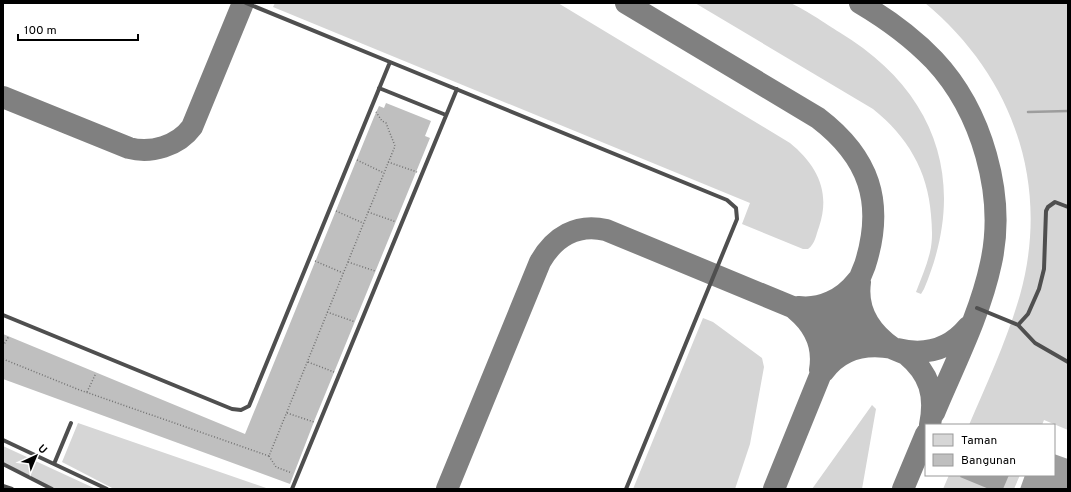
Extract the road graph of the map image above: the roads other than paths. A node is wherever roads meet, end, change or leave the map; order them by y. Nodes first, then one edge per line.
1 (246, 3) edge
2 (390, 62) junction
3 (379, 88) junction
4 (457, 89) junction
5 (446, 115) junction
6 (1068, 207) edge
7 (977, 308) dead end
8 (3, 315) edge
9 (1018, 325) junction
10 (1068, 362) edge
11 (71, 423) dead end
12 (3, 440) edge
13 (3, 464) edge
14 (54, 464) junction
15 (3, 486) edge
16 (12, 489) edge
17 (52, 489) edge
18 (107, 489) edge
19 (292, 489) edge
20 (626, 489) edge

1 - 2 lane
2 - 3 lane
2 - 4 lane
3 - 5 lane
3 - 8 lane
4 - 5 lane
4 - 20 lane
5 - 19 lane
6 - 9 lane
7 - 9 lane
9 - 10 lane
11 - 14 lane
12 - 14 lane
13 - 17 lane
14 - 18 lane
15 - 16 lane

